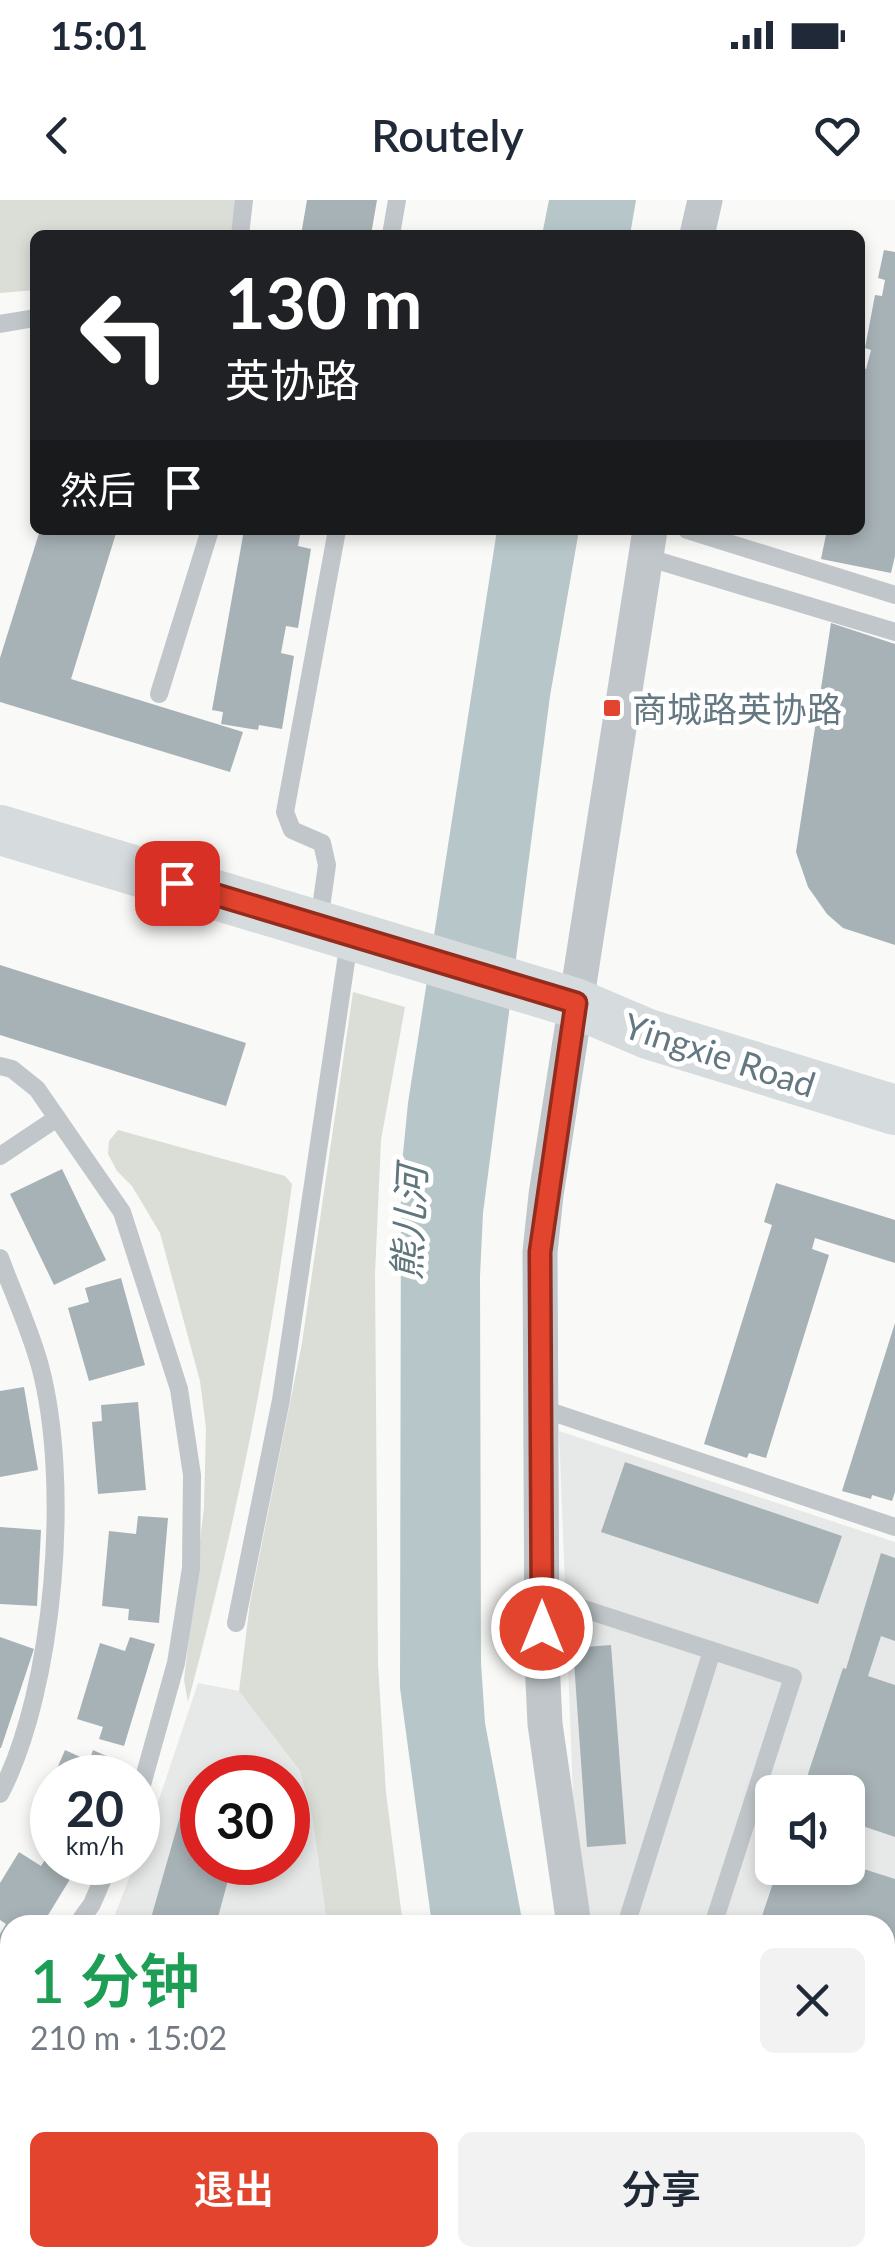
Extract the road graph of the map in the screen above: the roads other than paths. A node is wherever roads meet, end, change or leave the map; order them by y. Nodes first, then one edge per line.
1 (244, 200) edge
2 (397, 200) edge
3 (705, 200) edge
4 (241, 230) edge
5 (392, 230) edge
6 (698, 230) edge
7 (30, 319) edge
8 (0, 324) edge
9 (208, 535) edge
10 (336, 535) edge
11 (703, 535) edge
12 (648, 543) edge
13 (895, 595) edge
14 (895, 632) edge
15 (159, 694) dead end
16 (0, 830) edge
17 (334, 931) junction
18 (560, 998) junction
19 (0, 1066) edge
20 (895, 1074) edge
21 (895, 1110) edge
22 (58, 1118) junction
23 (0, 1156) edge
24 (0, 1258) edge
25 (540, 1408) junction
26 (895, 1527) edge
27 (542, 1595) junction
28 (236, 1622) dead end
29 (712, 1651) junction
30 (150, 1755) edge
31 (0, 1794) edge
32 (100, 1885) edge
33 (84, 1915) edge
34 (576, 1915) edge
35 (629, 1915) edge
36 (715, 1915) edge

1 - 4 lane
2 - 5 lane
3 - 6 street
7 - 8 lane
9 - 15 lane
10 - 17 lane
11 - 13 lane
12 - 14 lane
12 - 18 street
16 - 17 street
17 - 18 street
17 - 28 lane
18 - 20 street, Yingxie Road
18 - 21 street, Yingxie Road
18 - 25 street
19 - 22 lane
22 - 23 lane
22 - 30 lane
24 - 31 lane
25 - 26 lane
25 - 27 street
27 - 29 lane
27 - 34 street
29 - 35 lane
29 - 36 lane
32 - 33 lane

